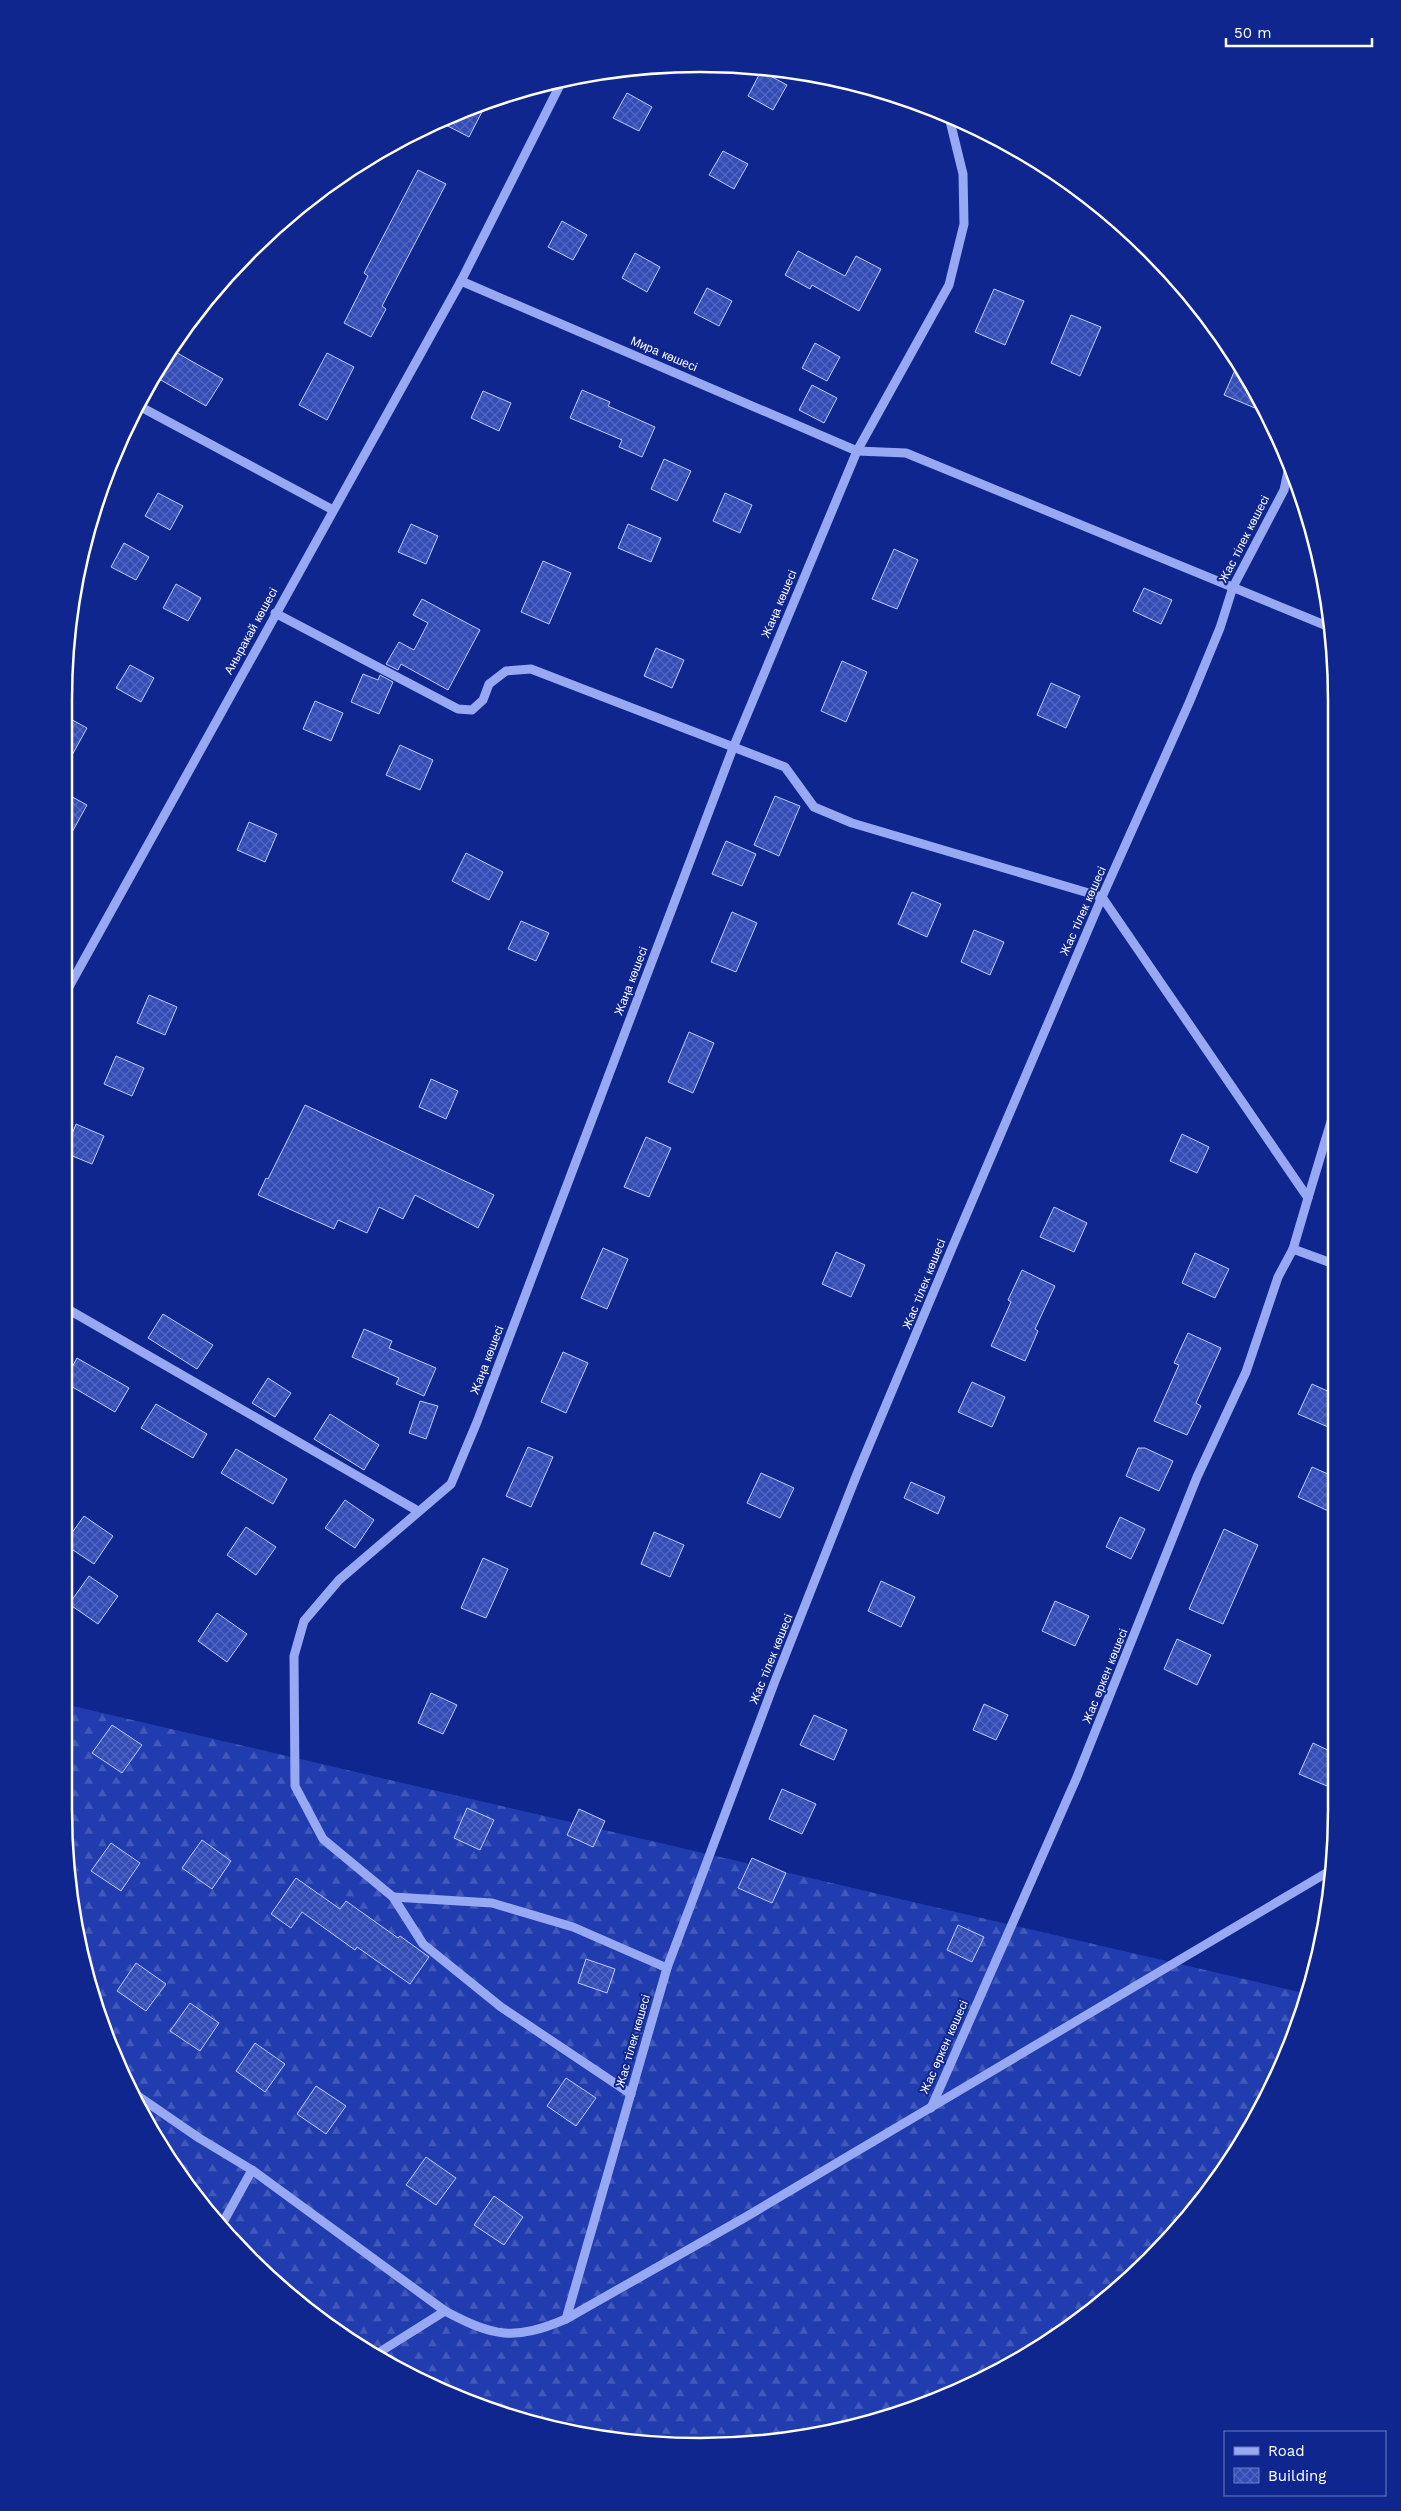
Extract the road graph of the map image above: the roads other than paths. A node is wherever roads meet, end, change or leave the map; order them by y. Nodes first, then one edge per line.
1 (558, 90) edge
2 (951, 124) edge
3 (461, 281) junction
4 (145, 409) edge
5 (857, 451) junction
6 (1287, 477) edge
7 (333, 510) junction
8 (1233, 586) junction
9 (275, 613) junction
10 (1324, 624) edge
11 (733, 748) junction
12 (1102, 897) junction
13 (73, 979) edge
14 (1328, 1134) edge
15 (1308, 1198) junction
16 (1293, 1249) junction
17 (1328, 1262) edge
18 (73, 1312) edge
19 (418, 1511) junction
20 (1325, 1874) edge
21 (393, 1897) junction
22 (667, 1968) junction
23 (631, 2094) junction
24 (144, 2100) edge
25 (931, 2108) junction
26 (252, 2170) junction
27 (224, 2220) edge
28 (445, 2311) junction
29 (566, 2319) junction
30 (381, 2351) edge

1 - 3 street, Аныракай көшесі
2 - 5 street, Жаңа көшесі
3 - 5 street, Мира көшесі
3 - 7 street, Аныракай көшесі
4 - 7 street
5 - 8 street
5 - 11 street, Жаңа көшесі
6 - 8 street, Жас тілек көшесі
7 - 9 street, Аныракай көшесі
8 - 10 street
8 - 12 street, Жас тілек көшесі
9 - 11 street
9 - 13 street, Аныракай көшесі
11 - 12 street
11 - 19 street, Жаңа көшесі
12 - 15 street
12 - 22 street, Жас тілек көшесі
14 - 15 street, Жас өркен көшесі
15 - 16 street, Жас өркен көшесі
16 - 17 street
16 - 25 street, Жас өркен көшесі
18 - 19 street
19 - 21 street, Жаңа көшесі
20 - 25 street
21 - 22 street
21 - 23 street, Жаңа көшесі
22 - 23 street, Жас тілек көшесі
23 - 29 street, Жас тілек көшесі
24 - 26 street
25 - 29 street
26 - 27 street
26 - 28 street
28 - 29 street
28 - 30 street

